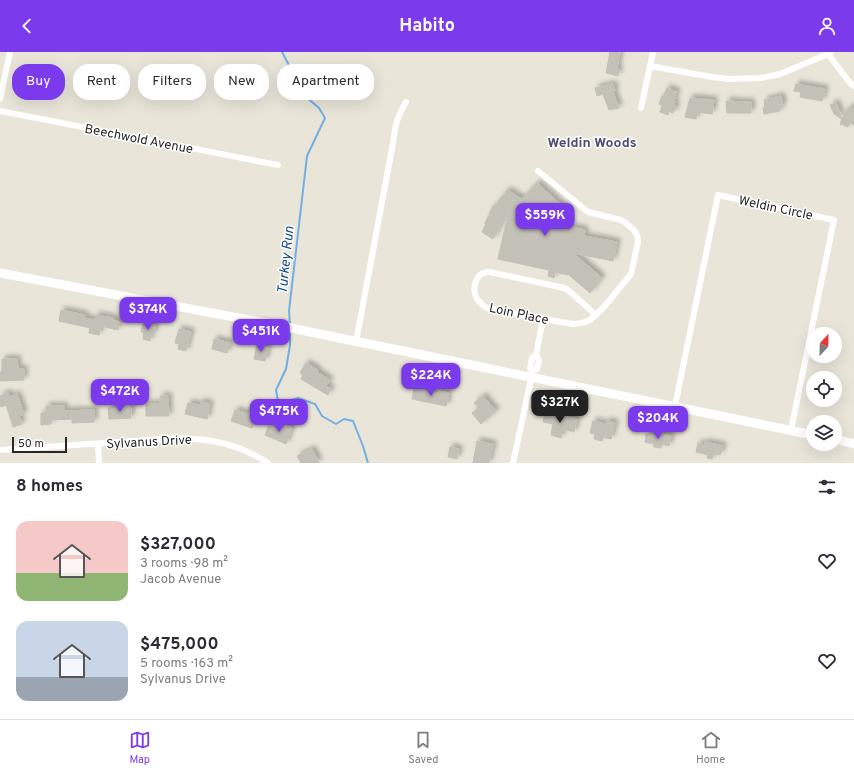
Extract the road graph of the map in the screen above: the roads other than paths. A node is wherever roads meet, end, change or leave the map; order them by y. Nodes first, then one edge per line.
1 (10, 52) edge
2 (653, 52) edge
3 (829, 53) edge
4 (650, 66) junction
5 (854, 86) edge
6 (0, 99) edge
7 (406, 102) dead end
8 (641, 108) dead end
9 (0, 111) edge
10 (278, 165) dead end
11 (538, 171) dead end
12 (0, 273) edge
13 (596, 315) junction
14 (543, 319) junction
15 (356, 342) junction
16 (533, 374) junction
17 (675, 406) junction
18 (791, 430) junction
19 (806, 433) edge
20 (842, 441) edge
21 (98, 444) junction
22 (854, 444) edge
23 (0, 450) edge
24 (99, 463) edge
25 (268, 463) edge
26 (513, 463) edge

1 - 6 street
2 - 4 street
3 - 4 street
3 - 5 street
4 - 8 street
7 - 15 street
9 - 10 street, Beechwold Avenue
11 - 13 street, Loin Place
12 - 15 street
13 - 14 street, Loin Place
13 - 14 street, Loin Place
14 - 16 street
15 - 16 street
16 - 17 street
16 - 26 street
17 - 18 street
17 - 18 street, Weldin Circle
18 - 19 street
20 - 22 street
21 - 23 street, Sylvanus Drive
21 - 24 street, Sylvanus Drive
21 - 25 street, Sylvanus Drive

